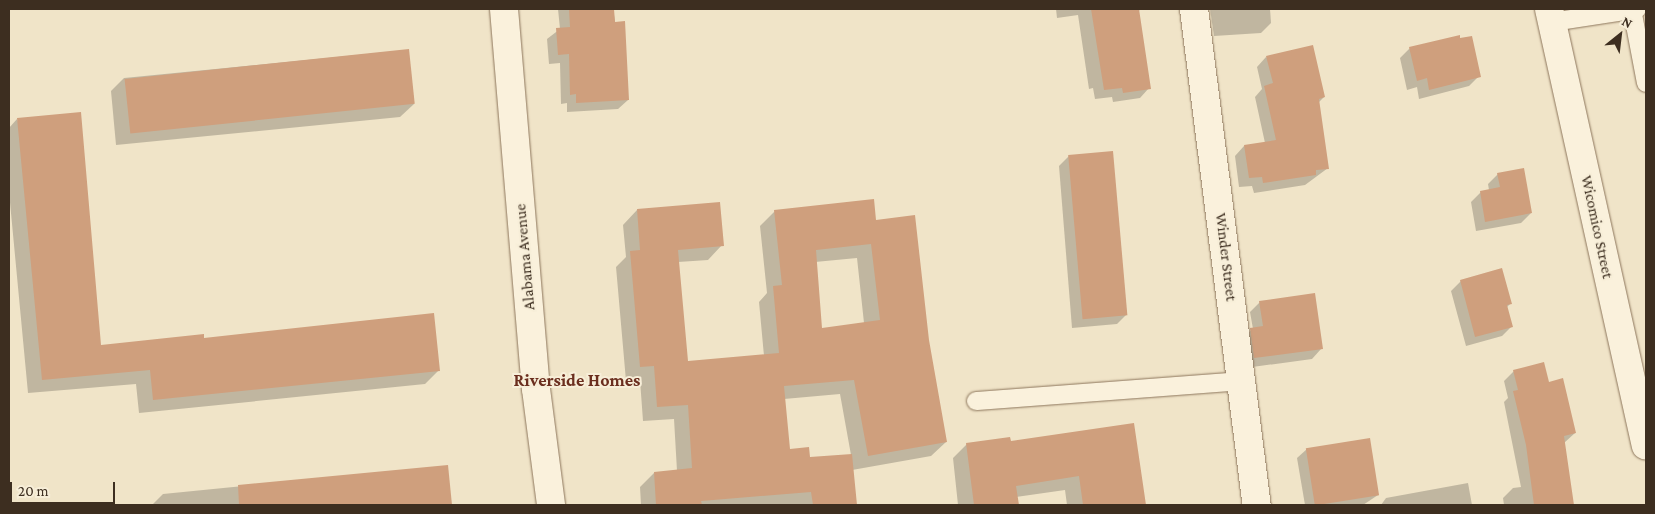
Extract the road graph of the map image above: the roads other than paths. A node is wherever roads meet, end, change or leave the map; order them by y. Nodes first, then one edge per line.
1 (504, 9) edge
2 (1194, 9) edge
3 (1634, 9) edge
4 (1550, 16) edge
5 (1646, 83) edge
6 (1240, 382) junction
7 (976, 401) dead end
8 (1646, 445) edge
9 (551, 505) edge
10 (1257, 505) edge

1 - 9 street, Alabama Avenue
2 - 6 street, Winder Street
3 - 4 lane
3 - 5 lane
4 - 8 street, Wicomico Street
6 - 7 lane
6 - 10 street, Winder Street

